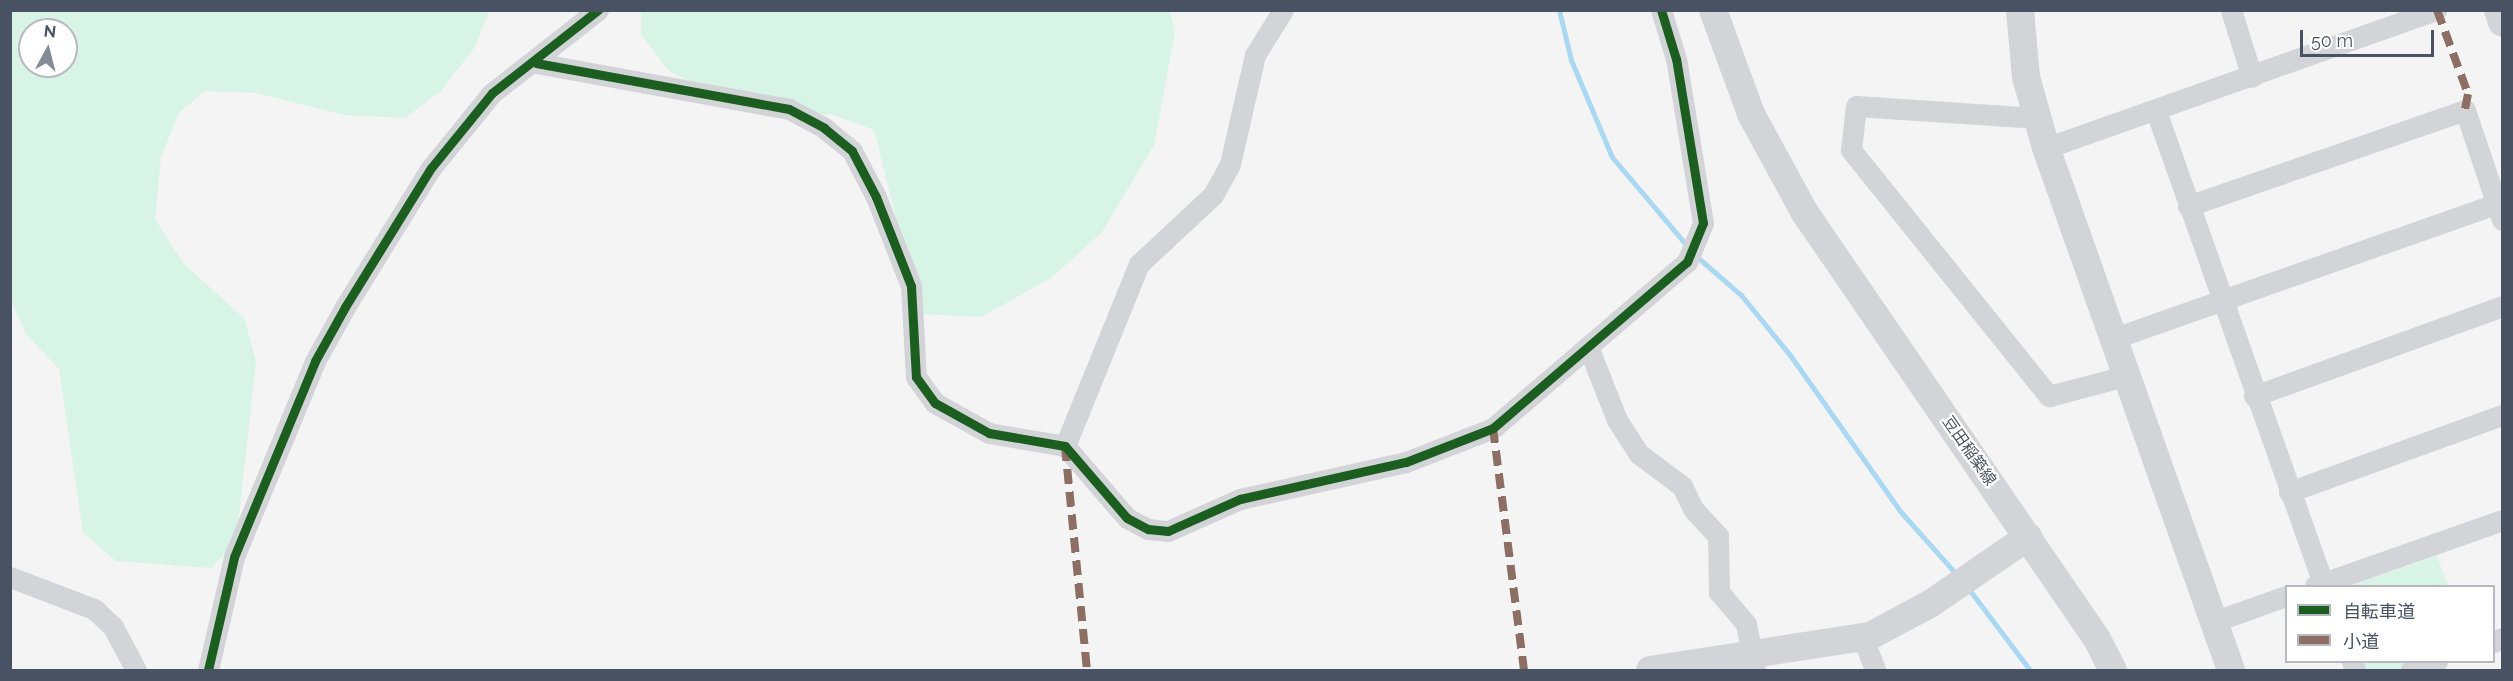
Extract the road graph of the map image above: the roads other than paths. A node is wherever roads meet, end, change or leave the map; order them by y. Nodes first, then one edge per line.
1 (598, 10) edge
2 (1283, 10) edge
3 (1661, 10) edge
4 (1713, 10) edge
5 (2020, 10) edge
6 (2231, 10) edge
7 (2436, 10) edge
8 (2498, 10) edge
9 (2502, 22) edge
10 (536, 63) junction
11 (2252, 76) junction
12 (2156, 111) junction
13 (2038, 118) junction
14 (2046, 148) junction
15 (2188, 206) junction
16 (2501, 209) edge
17 (2220, 302) junction
18 (2502, 306) edge
19 (2112, 339) junction
20 (1589, 349) junction
21 (2125, 376) junction
22 (2254, 396) junction
23 (2502, 415) edge
24 (1065, 446) junction
25 (2289, 492) junction
26 (2502, 520) edge
27 (2028, 537) junction
28 (10, 577) edge
29 (2320, 585) edge
30 (2323, 585) edge
31 (2285, 596) edge
32 (2213, 622) junction
33 (1866, 637) junction
34 (2434, 663) edge
35 (1754, 664) edge
36 (136, 670) edge
37 (208, 670) edge
38 (1650, 670) edge
39 (1875, 670) edge
40 (2113, 670) edge
41 (2231, 670) edge
42 (2412, 670) edge

1 - 10 street
2 - 24 street
3 - 20 street
4 - 27 main road, 豆田稲築線
5 - 13 main road
6 - 11 street
7 - 11 street
8 - 9 main road
10 - 24 street
10 - 37 street
11 - 12 street
12 - 14 street
12 - 15 street
13 - 14 main road
13 - 21 street
14 - 19 main road
15 - 16 street
15 - 17 street
16 - 17 street
17 - 19 street
17 - 22 street
18 - 22 street
19 - 21 main road
20 - 24 street
20 - 35 street
21 - 32 main road
22 - 25 street
23 - 25 street
25 - 29 street
26 - 30 street
27 - 33 main road
27 - 40 main road, 豆田稲築線
28 - 36 street
31 - 32 street
32 - 41 main road
33 - 35 main road
33 - 39 street
34 - 42 street
35 - 38 main road

